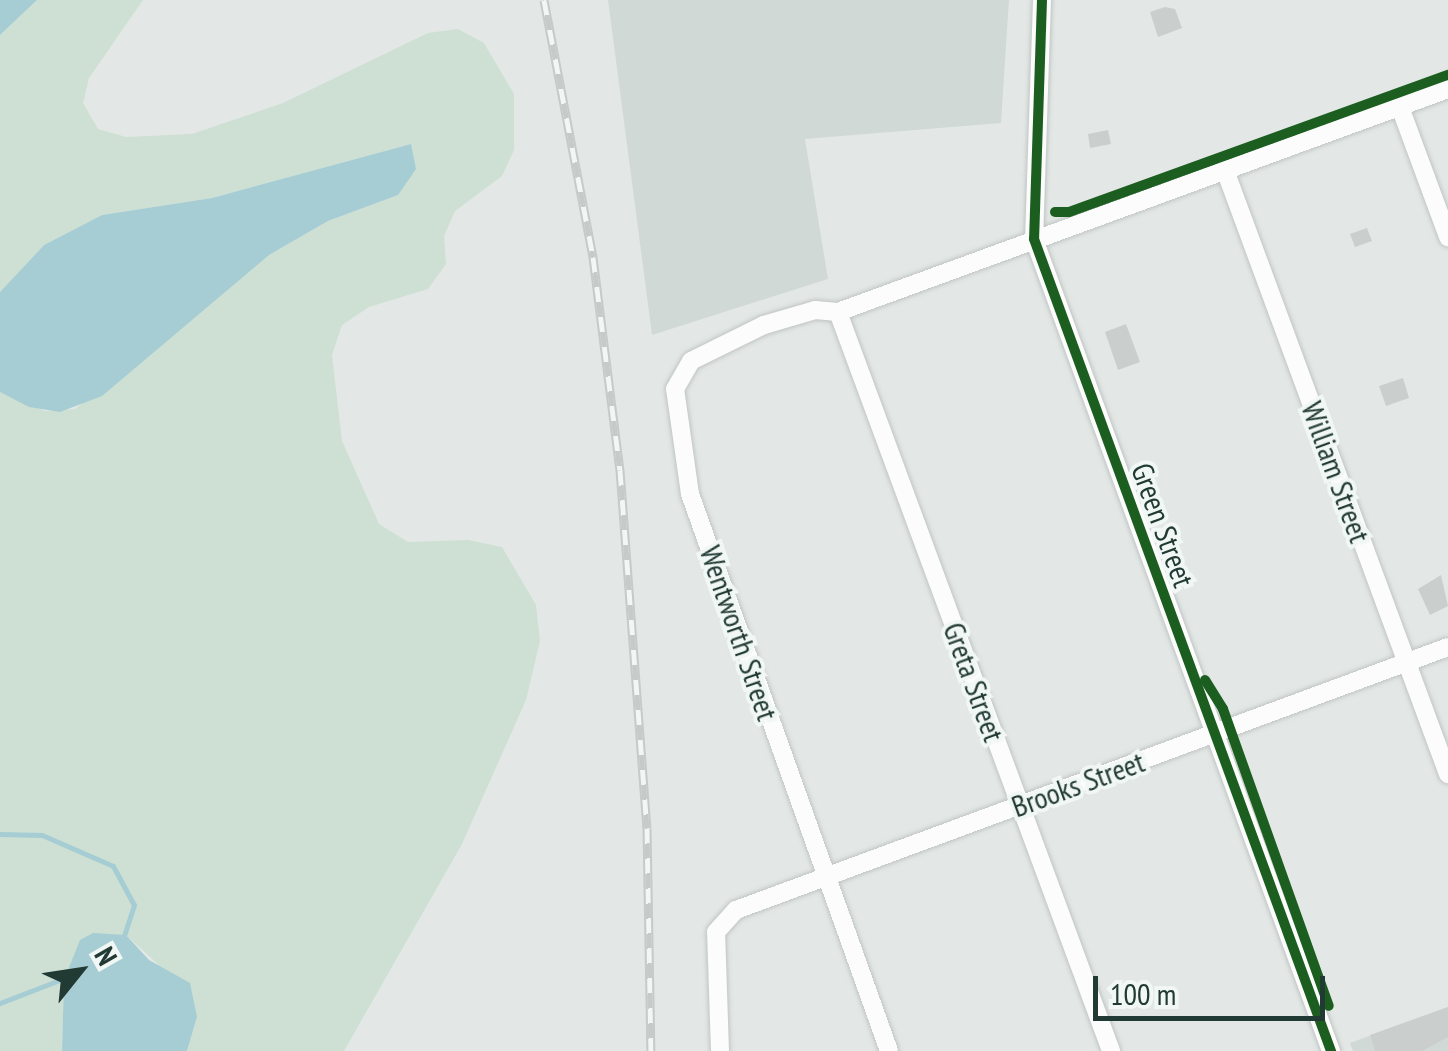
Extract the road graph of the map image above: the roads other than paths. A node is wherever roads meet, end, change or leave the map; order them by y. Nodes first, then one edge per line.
1 (1048, 1) edge
2 (1448, 89) edge
3 (1400, 107) junction
4 (1225, 170) junction
5 (1448, 237) edge
6 (1034, 239) junction
7 (838, 312) junction
8 (1448, 648) edge
9 (1406, 662) junction
10 (1213, 734) junction
11 (1448, 774) edge
12 (1019, 806) junction
13 (824, 877) junction
14 (720, 1051) edge
15 (889, 1051) edge
16 (1111, 1051) edge
17 (1331, 1051) edge

1 - 6 street, Green Street
2 - 3 street, Wentworth Street
3 - 4 street, Wentworth Street
3 - 5 street
4 - 6 street, Wentworth Street
4 - 9 street, William Street
6 - 7 street, Wentworth Street
6 - 10 street, Green Street
7 - 12 street, Greta Street
7 - 13 street, Wentworth Street
8 - 9 street, Brooks Street
9 - 10 street, Brooks Street
9 - 11 street, William Street
10 - 12 street, Brooks Street
10 - 17 street, Green Street
12 - 13 street, Brooks Street
12 - 16 street, Greta Street
13 - 14 street, Brooks Street
13 - 15 street, Wentworth Street

